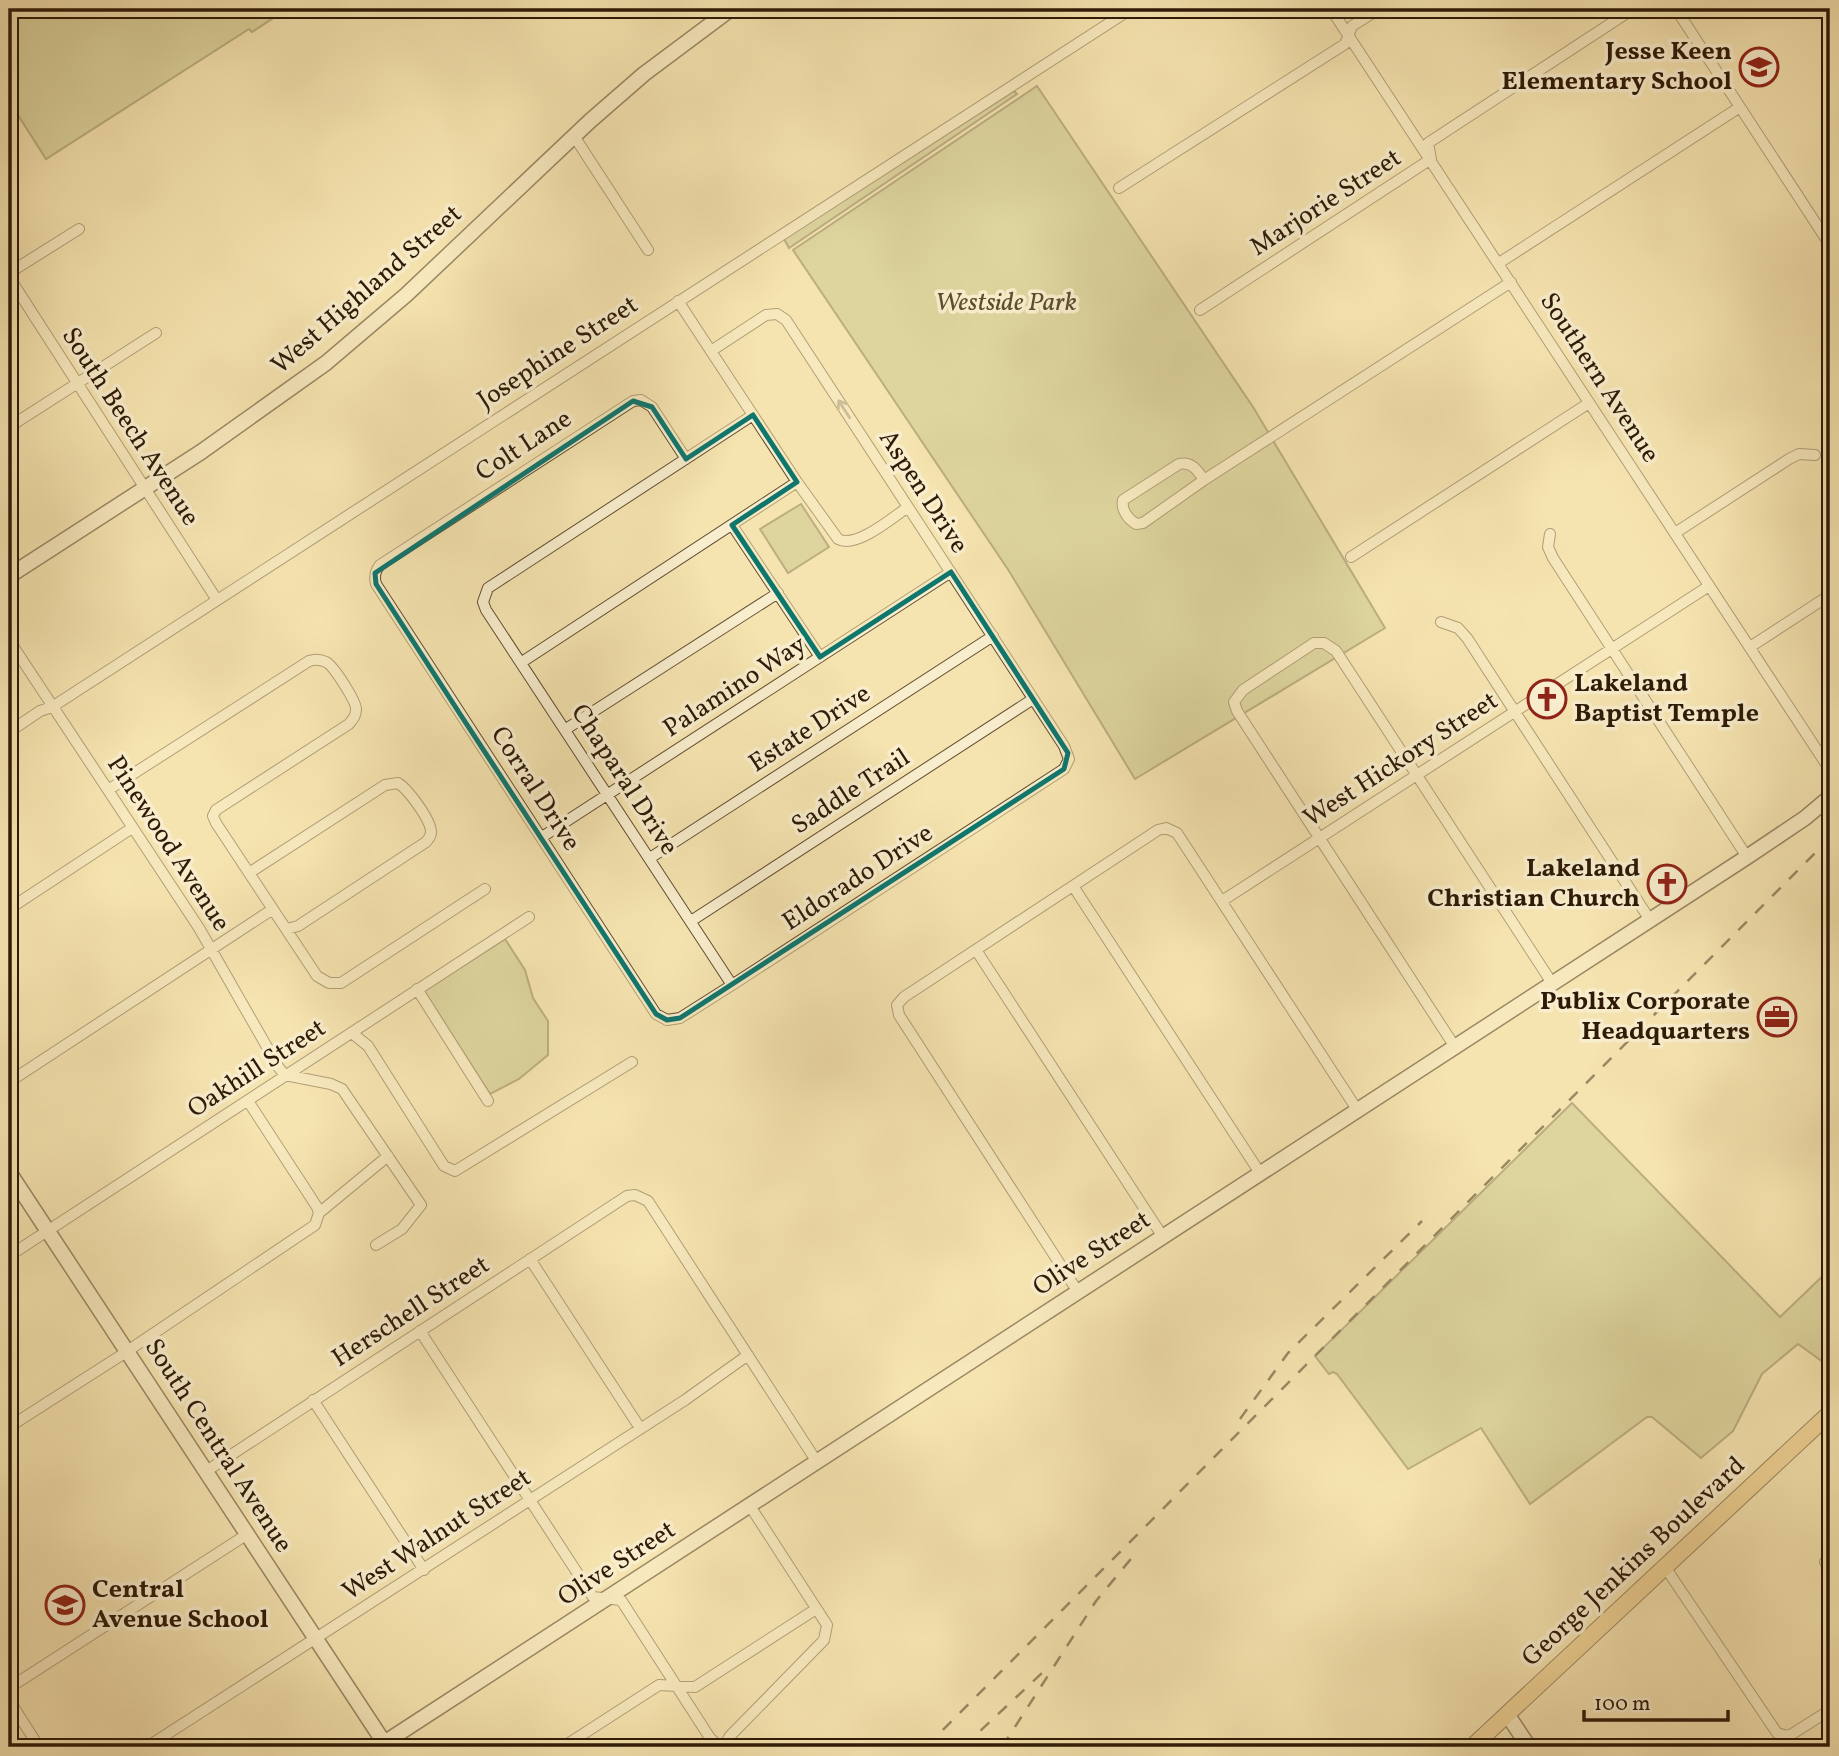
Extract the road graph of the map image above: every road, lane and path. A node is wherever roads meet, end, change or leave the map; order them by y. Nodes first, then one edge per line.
1 (731, 9) edge
2 (1131, 9) edge
3 (1331, 9) edge
4 (1379, 9) edge
5 (1633, 9) edge
6 (1676, 9) edge
7 (1349, 35) junction
8 (1740, 107) junction
9 (575, 136) junction
10 (1431, 159) junction
11 (1119, 188) dead end
12 (79, 229) dead end
13 (1830, 245) edge
14 (648, 250) dead end
15 (1499, 263) junction
16 (9, 275) edge
17 (1511, 282) junction
18 (678, 301) junction
19 (1200, 310) dead end
20 (156, 333) dead end
21 (711, 351) junction
22 (78, 384) junction
23 (1589, 403) junction
24 (753, 415) junction
25 (9, 427) edge
26 (1815, 455) dead end
27 (686, 459) junction
28 (1204, 480) junction
29 (797, 482) junction
30 (143, 487) junction
31 (908, 508) junction
32 (732, 525) junction
33 (1675, 533) junction
34 (1550, 534) dead end
35 (1351, 557) dead end
36 (951, 572) junction
37 (9, 576) edge
38 (375, 576) joint
39 (1709, 586) junction
40 (778, 593) junction
41 (1830, 595) edge
42 (217, 600) junction
43 (1441, 622) dead end
44 (993, 636) junction
45 (9, 640) edge
46 (1749, 647) junction
47 (1613, 649) junction
48 (820, 657) junction
49 (522, 662) junction
50 (1033, 699) junction
51 (52, 707) junction
52 (1515, 711) junction
53 (566, 729) junction
54 (9, 732) edge
55 (1068, 762) joint
56 (1830, 770) edge
57 (1417, 775) junction
58 (108, 790) junction
59 (608, 794) junction
60 (1830, 797) edge
61 (132, 828) junction
62 (542, 837) junction
63 (1320, 838) junction
64 (1747, 857) junction
65 (650, 858) junction
66 (249, 873) junction
67 (1073, 886) junction
68 (485, 889) dead end
69 (1222, 901) junction
70 (9, 909) edge
71 (273, 909) junction
72 (529, 917) dead end
73 (691, 920) junction
74 (1650, 920) junction
75 (287, 929) junction
76 (212, 950) junction
77 (976, 950) junction
78 (1552, 983) junction
79 (732, 985) junction
80 (417, 989) junction
81 (667, 1020) joint
82 (352, 1032) junction
83 (1455, 1047) junction
84 (632, 1062) dead end
85 (285, 1075) junction
86 (9, 1082) edge
87 (247, 1101) junction
88 (488, 1101) dead end
89 (1357, 1111) junction
90 (388, 1156) junction
91 (9, 1172) edge
92 (1260, 1173) junction
93 (318, 1213) junction
94 (47, 1230) junction
95 (1163, 1237) junction
96 (376, 1245) dead end
97 (9, 1256) edge
98 (530, 1259) junction
99 (1078, 1292) junction
100 (419, 1331) junction
101 (126, 1351) junction
102 (748, 1355) junction
103 (313, 1400) junction
104 (1830, 1413) edge
105 (9, 1427) edge
106 (640, 1428) junction
107 (817, 1462) junction
108 (205, 1472) junction
109 (529, 1500) junction
110 (750, 1506) junction
111 (246, 1535) junction
112 (1665, 1567) junction
113 (424, 1570) junction
114 (607, 1599) junction
115 (816, 1609) junction
116 (315, 1639) junction
117 (675, 1685) junction
118 (9, 1688) edge
119 (9, 1700) edge
120 (1826, 1712) edge
121 (1507, 1714) junction
122 (1830, 1725) edge
123 (382, 1746) edge
124 (39, 1747) edge
125 (147, 1747) edge
126 (563, 1747) edge
127 (721, 1747) edge
128 (1472, 1747) edge
129 (1529, 1747) edge

1 - 9 main road, West Highland Street
2 - 18 street, Josephine Street
3 - 7 street, Southern Avenue
4 - 7 street
5 - 10 street, Marjorie Street
6 - 8 street
7 - 10 street, Southern Avenue
7 - 11 street
8 - 13 street
8 - 15 street
9 - 14 street
9 - 30 main road, West Highland Street
10 - 15 street, Southern Avenue
10 - 19 street, Marjorie Street
12 - 16 street
15 - 17 street, Southern Avenue
16 - 22 street, South Beech Avenue
17 - 23 street, Southern Avenue
17 - 28 street
18 - 21 street
18 - 42 street, Josephine Street
20 - 22 street
21 - 24 street
31 -> 21 street, Aspen Drive
22 - 25 street
22 - 30 street, South Beech Avenue
23 - 33 street, Southern Avenue
23 - 35 street
24 - 27 street
24 - 29 street
26 - 33 street
27 - 38 street, Colt Lane
27 - 49 street, Chaparal Drive
28 - 28 street
29 - 31 street
29 - 32 street
30 - 37 main road, West Highland Street
30 - 42 street, South Beech Avenue
31 - 36 street, Aspen Drive
32 - 40 street
32 - 49 street
33 - 39 street, Southern Avenue
34 - 47 street
36 - 44 street, Aspen Drive
36 - 48 street, Palamino Way
38 - 62 street, Corral Drive
39 - 46 street, Southern Avenue
39 - 47 street, West Hickory Street
40 - 48 street
40 - 53 street
41 - 46 street
42 - 51 street, Josephine Street
43 - 52 street
44 - 50 street, Aspen Drive
44 - 65 street, Estate Drive
45 - 51 street, Pinewood Avenue
46 - 56 street, Southern Avenue
47 - 52 street, West Hickory Street
47 - 64 street
48 - 59 street, Palamino Way
49 - 53 street, Chaparal Drive
50 - 55 street, Aspen Drive
50 - 73 street, Saddle Trail
51 - 54 street, Josephine Street
51 - 58 street, Pinewood Avenue
52 - 57 street, West Hickory Street
52 - 74 street
53 - 59 street, Chaparal Drive
55 - 79 street, Eldorado Drive
57 - 63 street, West Hickory Street
57 - 63 street
57 - 78 street
58 - 61 street, Pinewood Avenue
58 - 66 street
59 - 62 street, Palamino Way
59 - 65 street, Chaparal Drive
60 - 64 main road, Olive Street
61 - 70 street
61 - 76 street, Pinewood Avenue
62 - 81 street, Corral Drive
63 - 69 street, West Hickory Street
63 - 83 street
64 - 74 main road, Olive Street
65 - 73 street, Chaparal Drive
66 - 71 street
66 - 75 street
67 - 69 street
67 - 77 street
67 - 92 street
68 - 75 street
69 - 89 street
71 - 75 street
71 - 76 street
72 - 80 street, Oakhill Street
73 - 79 street, Chaparal Drive
74 - 78 main road, Olive Street
76 - 85 street, Pinewood Avenue
76 - 86 street
77 - 95 street
77 - 99 street
78 - 83 main road, Olive Street
79 - 81 street, Eldorado Drive
80 - 82 street, Oakhill Street
80 - 88 street
82 - 84 street
82 - 85 street, Oakhill Street
83 - 89 main road, Olive Street
85 - 87 street, Oakhill Street
85 - 90 street
87 - 93 street
87 - 94 street, Oakhill Street
89 - 92 main road, Olive Street
90 - 93 street
90 - 96 street
91 - 94 main road, South Central Avenue
92 - 95 main road, Olive Street
93 - 101 street
94 - 97 street, Oakhill Street
94 - 101 main road, South Central Avenue
95 - 99 main road, Olive Street
98 - 100 street, Herschell Street
98 - 102 street, Herschell Street
98 - 106 street
99 - 107 main road, Olive Street
100 - 103 street, Herschell Street
100 - 109 street
101 - 105 street
101 - 108 main road, South Central Avenue
102 - 106 street, West Walnut Street
102 - 107 street
103 - 108 street, Herschell Street
103 - 113 street
104 - 112 main road, George Jenkins Boulevard
106 - 109 street, West Walnut Street
107 - 110 main road, Olive Street
108 - 111 main road, South Central Avenue
109 - 113 street, West Walnut Street
109 - 114 street
110 - 114 main road, Olive Street
110 - 115 street
111 - 116 main road, South Central Avenue
111 - 118 street
112 - 120 street
112 - 121 main road, George Jenkins Boulevard
113 - 116 street, West Walnut Street
114 - 117 street
114 - 123 main road, Olive Street
115 - 117 street
115 - 127 street
116 - 123 main road, South Central Avenue
116 - 125 street, West Walnut Street
117 - 126 street
117 - 127 street
119 - 124 street
120 - 122 street
121 - 128 main road, George Jenkins Boulevard
121 - 129 main road

